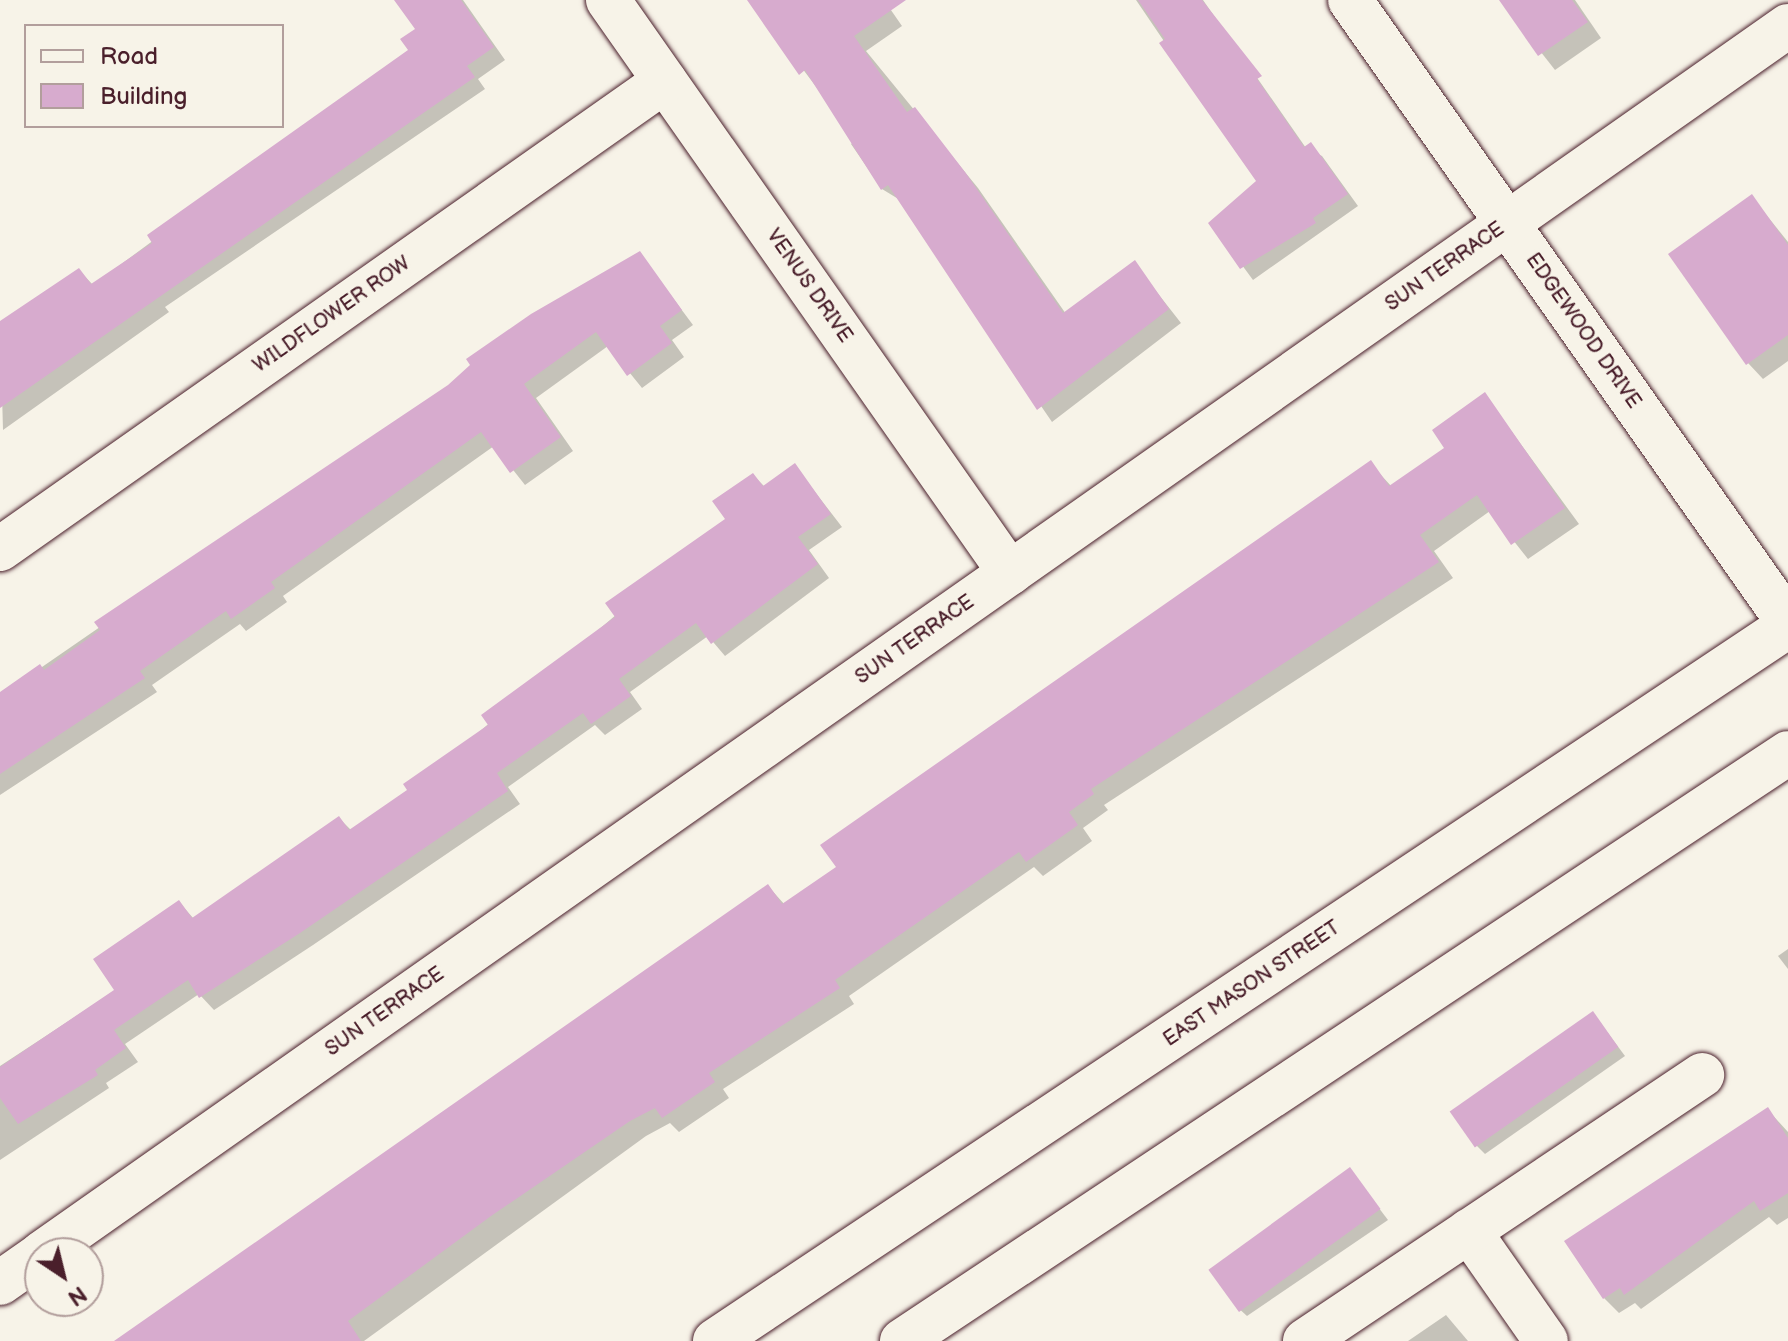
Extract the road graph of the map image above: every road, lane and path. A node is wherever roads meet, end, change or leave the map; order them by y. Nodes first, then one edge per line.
1 (608, 0) edge
2 (1350, 0) edge
3 (1788, 26) edge
4 (665, 81) junction
5 (1507, 223) junction
6 (0, 549) edge
7 (1010, 573) junction
8 (1788, 624) edge
9 (1788, 753) edge
10 (1702, 1075) dead end
11 (1469, 1231) junction
12 (65, 1237) edge
13 (24, 1266) edge
14 (0, 1283) edge
15 (715, 1341) edge
16 (902, 1341) edge
17 (1305, 1341) edge
18 (1546, 1341) edge

1 - 4 street, VENUS DRIVE
2 - 5 street, EDGEWOOD DRIVE
3 - 5 street, SUN TERRACE
4 - 6 street, WILDFLOWER ROW
4 - 7 street, VENUS DRIVE
5 - 7 street, SUN TERRACE
5 - 8 street, EDGEWOOD DRIVE
7 - 12 street, SUN TERRACE
8 - 15 street, EAST MASON STREET
9 - 16 street
10 - 11 street
11 - 17 street
11 - 18 street
13 - 14 street, SUN TERRACE

